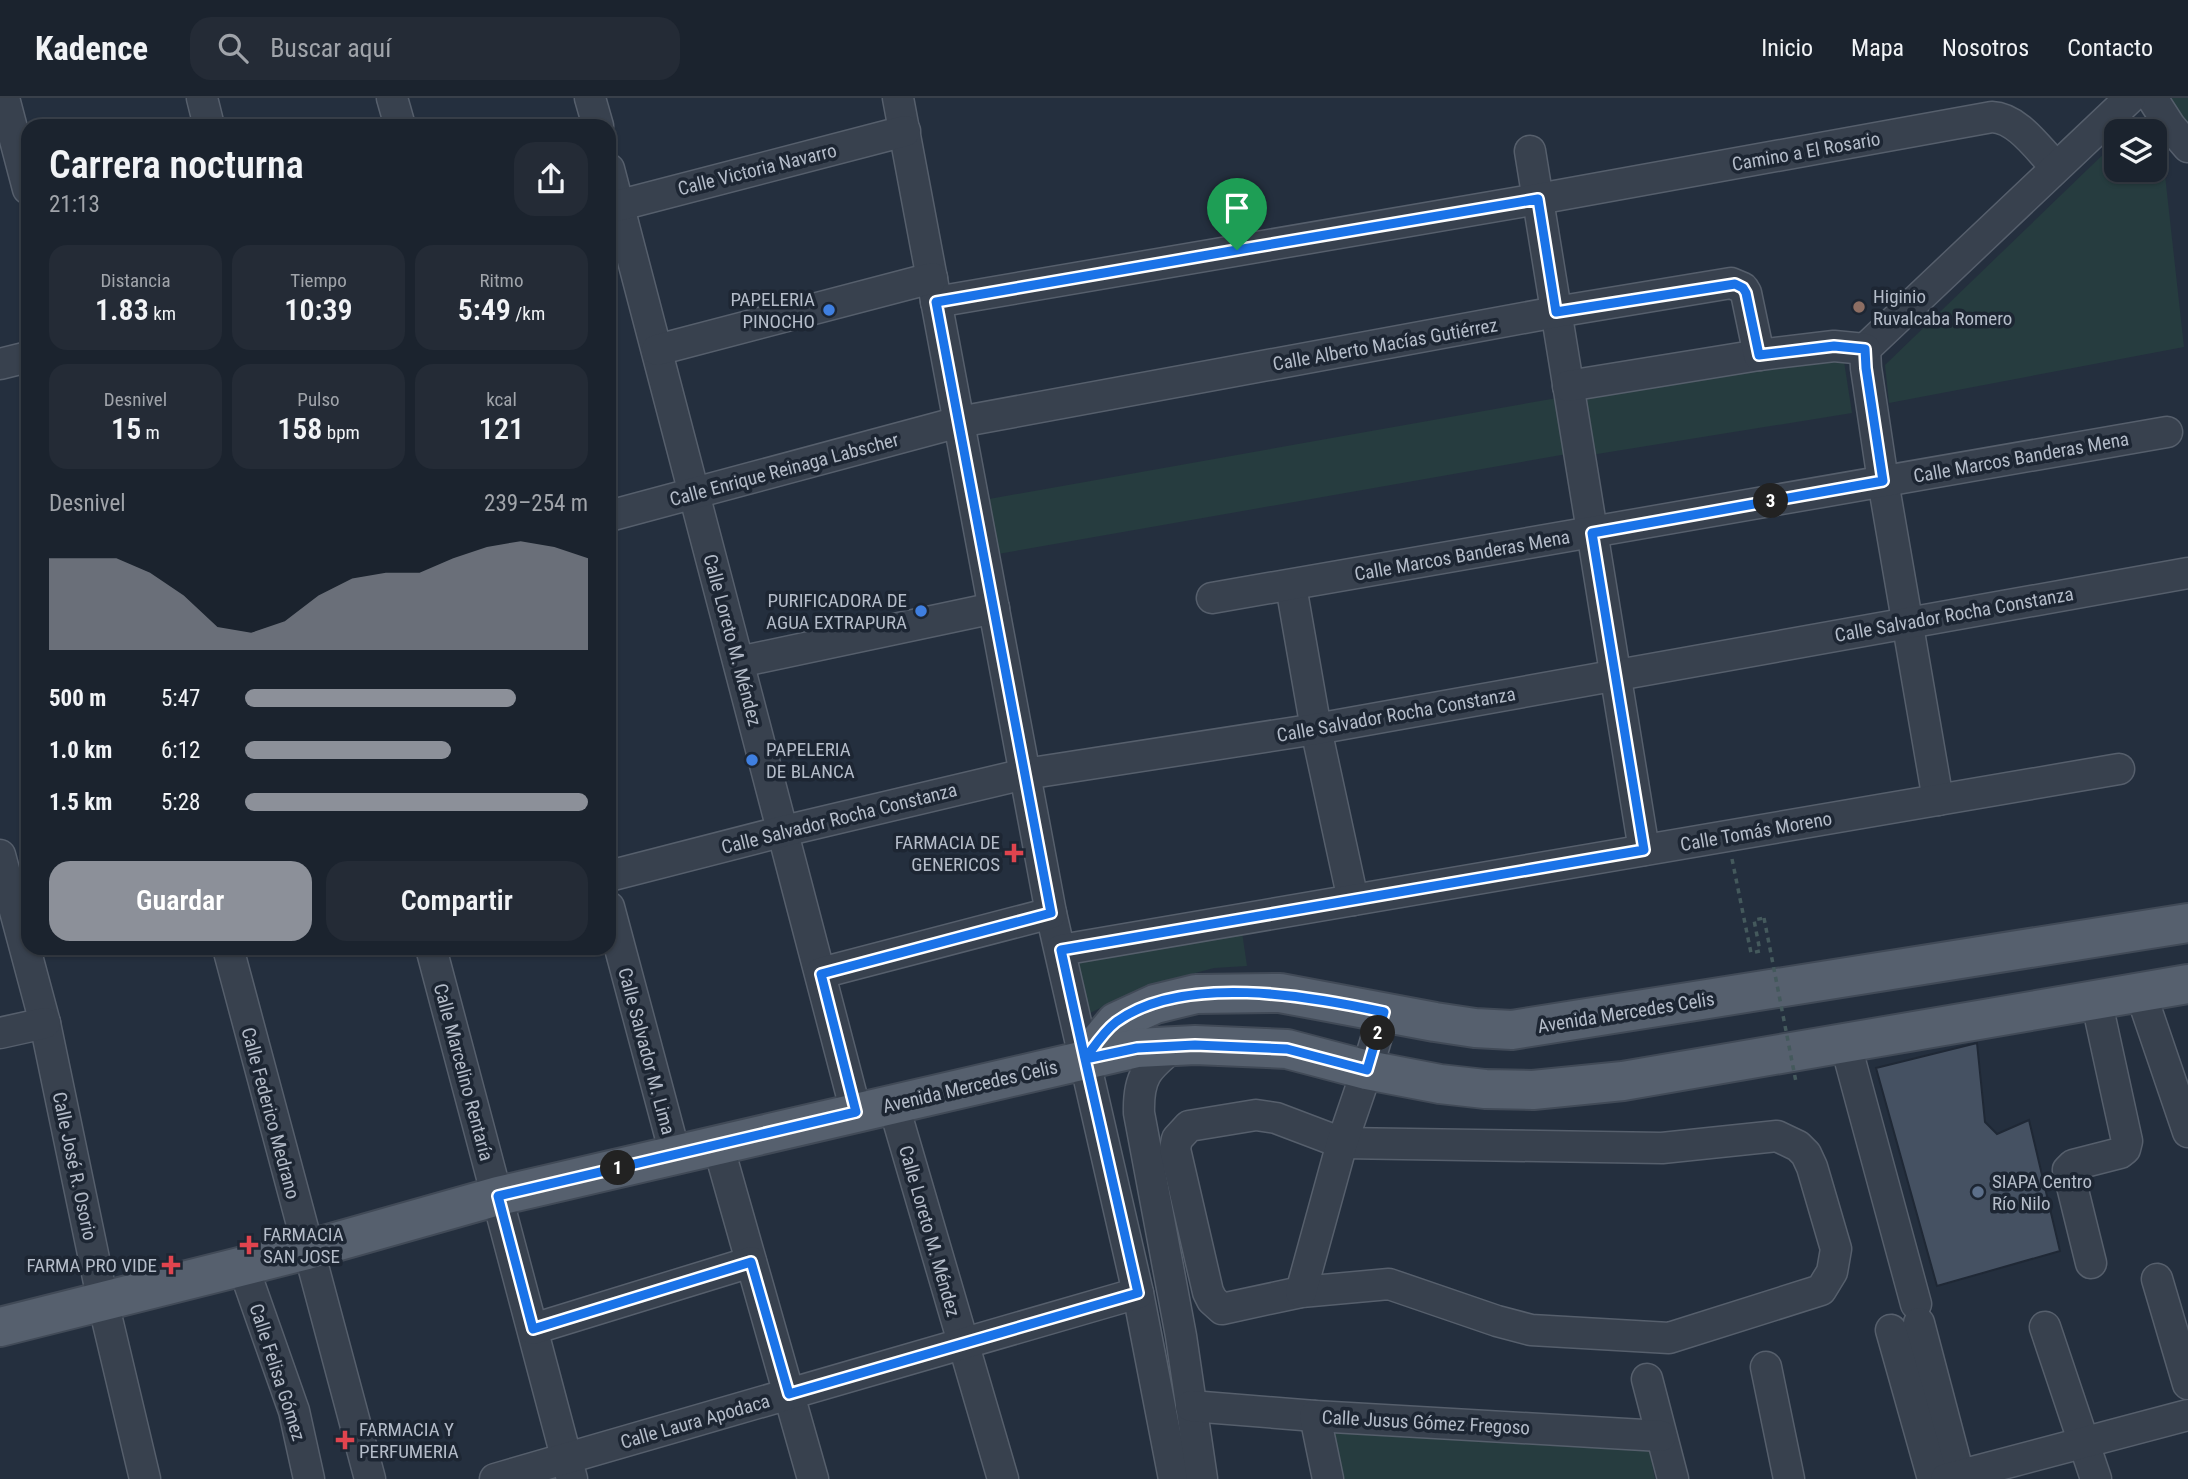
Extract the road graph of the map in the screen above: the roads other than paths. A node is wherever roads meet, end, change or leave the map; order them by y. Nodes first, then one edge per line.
1 (4, 98) edge
2 (202, 98) edge
3 (392, 98) edge
4 (590, 98) edge
5 (898, 98) edge
6 (2130, 98) edge
7 (2152, 98) edge
8 (207, 119) edge
9 (398, 119) edge
10 (596, 119) edge
11 (905, 131) junction
12 (2188, 148) edge
13 (1530, 151) dead end
14 (21, 162) edge
15 (2056, 167) junction
16 (1538, 199) junction
17 (616, 205) edge
18 (616, 213) edge
19 (934, 290) junction
20 (1556, 312) junction
21 (1865, 349) junction
22 (657, 350) junction
23 (1759, 355) junction
24 (21, 359) edge
25 (0, 364) edge
26 (1568, 386) junction
27 (959, 422) junction
28 (2167, 432) dead end
29 (1883, 481) junction
30 (695, 494) junction
31 (616, 514) edge
32 (1592, 533) junction
33 (2188, 573) edge
34 (1291, 586) junction
35 (1212, 598) dead end
36 (994, 608) junction
37 (1907, 623) junction
38 (739, 662) junction
39 (1615, 675) junction
40 (1316, 729) junction
41 (2119, 769) dead end
42 (1025, 774) junction
43 (1938, 800) junction
44 (783, 831) junction
45 (1644, 850) junction
46 (0, 855) edge
47 (616, 874) edge
48 (18, 882) edge
49 (1353, 900) junction
50 (1051, 913) junction
51 (2188, 923) edge
52 (616, 933) edge
53 (1061, 950) junction
54 (32, 955) edge
55 (230, 955) edge
56 (432, 955) edge
57 (821, 974) junction
58 (2188, 984) edge
59 (2140, 991) junction
60 (2095, 999) junction
61 (1384, 1012) junction
62 (45, 1023) junction
63 (0, 1033) edge
64 (1845, 1042) junction
65 (1174, 1046) junction
66 (1085, 1059) junction
67 (1367, 1070) junction
68 (893, 1103) junction
69 (856, 1112) junction
70 (2188, 1132) edge
71 (1342, 1143) junction
72 (718, 1145) junction
73 (675, 1154) junction
74 (498, 1196) junction
75 (307, 1250) junction
76 (751, 1262) junction
77 (2091, 1263) dead end
78 (243, 1266) junction
79 (2157, 1279) dead end
80 (1301, 1292) junction
81 (1138, 1293) junction
82 (103, 1302) junction
83 (0, 1327) edge
84 (2045, 1327) dead end
85 (533, 1329) junction
86 (962, 1344) junction
87 (1766, 1367) dead end
88 (1647, 1378) dead end
89 (2188, 1384) edge
90 (789, 1394) junction
91 (1191, 1406) junction
92 (2188, 1415) edge
93 (1315, 1416) junction
94 (1661, 1436) junction
95 (2084, 1443) junction
96 (570, 1469) edge
97 (1950, 1478) edge
98 (145, 1479) edge
99 (309, 1479) edge
100 (370, 1479) edge
101 (495, 1479) edge
102 (813, 1479) edge
103 (1003, 1479) edge
104 (1174, 1479) edge
105 (1202, 1479) edge
106 (1328, 1479) edge
107 (1673, 1479) edge
108 (1789, 1479) edge
109 (2096, 1479) edge

1 - 14 street
2 - 8 street
3 - 9 street
4 - 10 street
5 - 11 street
6 - 15 street
7 - 12 street
11 - 17 street, Calle Victoria Navarro
11 - 19 street
13 - 16 street
15 - 16 street, Camino a El Rosario
15 - 21 street
16 - 19 street, Camino a El Rosario
16 - 20 street
18 - 22 street, Calle Loreto M. Méndez
19 - 22 street, Camino a El Rosario
19 - 27 street
20 - 23 street, Calle Alberto Macías Gutiérrez
20 - 26 street
20 - 27 street, Calle Alberto Macías Gutiérrez
21 - 23 street
21 - 29 street
22 - 30 street, Calle Loreto M. Méndez
23 - 26 street
24 - 25 street
26 - 32 street
27 - 30 street, Calle Enrique Reinaga Labscher
27 - 36 street
28 - 29 street, Calle Marcos Banderas Mena
29 - 32 street, Calle Marcos Banderas Mena
29 - 37 street
30 - 31 street, Calle Enrique Reinaga Labscher
30 - 38 street, Calle Loreto M. Méndez
32 - 34 street, Calle Marcos Banderas Mena
32 - 39 street
33 - 37 street, Calle Salvador Rocha Constanza
34 - 35 street, Calle Marcos Banderas Mena
34 - 40 street
36 - 38 street
36 - 42 street
37 - 39 street, Calle Salvador Rocha Constanza
37 - 43 street
38 - 44 street, Calle Loreto M. Méndez
39 - 40 street, Calle Salvador Rocha Constanza
39 - 45 street
40 - 42 street, Calle Salvador Rocha Constanza
40 - 49 street
41 - 43 street, Calle Tomás Moreno
42 - 44 street, Calle Salvador Rocha Constanza
42 - 50 street
43 - 45 street, Calle Tomás Moreno
44 - 47 street, Calle Salvador Rocha Constanza
44 - 57 street, Calle Loreto M. Méndez
45 - 49 street, Calle Tomás Moreno
46 - 48 street, Calle José R. Osorio
49 - 53 street, Calle Tomás Moreno
50 - 53 street
50 - 57 street
51 - 61 main road, Avenida Mercedes Celis
52 - 73 street, Calle Salvador M. Lima
53 - 66 street
54 - 62 street, Calle José R. Osorio
55 - 75 street, Calle Federico Medrano
56 - 74 street, Calle Marcelino Rentaría
57 - 69 street, Calle Loreto M. Méndez
58 - 59 main road, Avenida Mercedes Celis
59 - 60 main road, Avenida Mercedes Celis
59 - 70 street
60 - 64 main road, Avenida Mercedes Celis
60 - 77 street
61 - 66 main road, Avenida Mercedes Celis
61 - 67 street
62 - 63 street
62 - 82 street, Calle José R. Osorio
64 - 67 main road, Avenida Mercedes Celis
64 - 97 street
65 - 66 main road, Avenida Mercedes Celis
65 - 67 main road, Avenida Mercedes Celis
65 - 91 street
66 - 68 main road, Avenida Mercedes Celis
66 - 81 street
67 - 71 street
68 - 69 main road, Avenida Mercedes Celis
68 - 86 street, Calle Loreto M. Méndez
69 - 72 main road, Avenida Mercedes Celis
71 - 80 street
71 - 80 street
71 - 80 street
72 - 73 main road, Avenida Mercedes Celis
72 - 76 street
73 - 74 main road, Avenida Mercedes Celis
74 - 75 main road, Avenida Mercedes Celis
74 - 85 street, Calle Marcelino Rentaría
75 - 78 main road, Avenida Mercedes Celis
75 - 100 street, Calle Federico Medrano
76 - 85 street
76 - 90 street
78 - 82 main road, Avenida Mercedes Celis
78 - 99 street, Calle Felisa Gómez
79 - 89 street
81 - 86 street, Calle Laura Apodaca
81 - 104 street
82 - 83 main road, Avenida Mercedes Celis
82 - 98 street, Calle José R. Osorio
84 - 95 street
85 - 96 street, Calle Marcelino Rentaría
86 - 90 street, Calle Laura Apodaca
86 - 103 street, Calle Loreto M. Méndez
87 - 108 street
88 - 94 street
90 - 96 street, Calle Laura Apodaca
90 - 102 street
91 - 93 street, Calle Jusus Gómez Fregoso
91 - 105 street
92 - 95 street
93 - 94 street, Calle Jusus Gómez Fregoso
93 - 106 street
94 - 107 street
95 - 97 street
95 - 109 street
96 - 101 street, Calle Laura Apodaca

